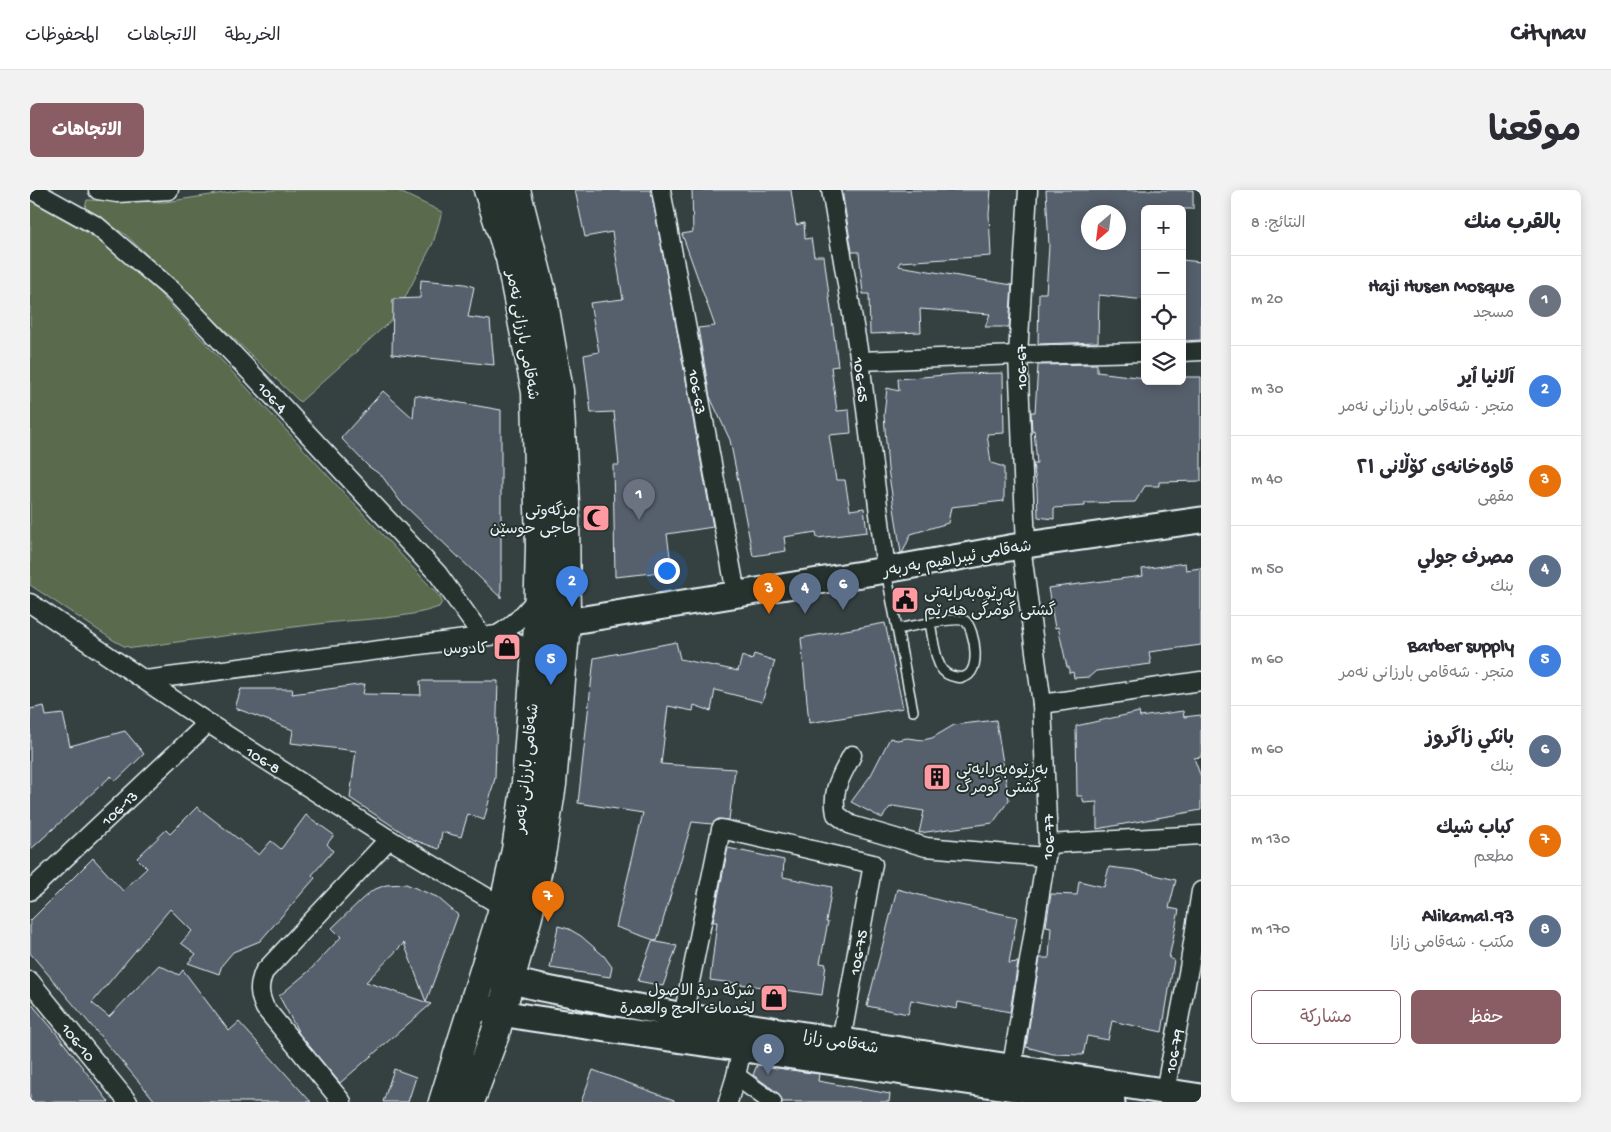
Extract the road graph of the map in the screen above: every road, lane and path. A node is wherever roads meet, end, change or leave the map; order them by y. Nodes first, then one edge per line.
1 (32, 190) edge
2 (98, 190) edge
3 (164, 190) edge
4 (488, 190) edge
5 (516, 190) edge
6 (661, 190) edge
7 (831, 190) edge
8 (1028, 190) edge
9 (1141, 352) edge
10 (1186, 352) edge
11 (1201, 352) edge
12 (1018, 355) junction
13 (860, 361) junction
14 (1201, 520) edge
15 (1024, 545) junction
16 (886, 570) junction
17 (736, 593) junction
18 (539, 595) junction
19 (30, 603) edge
20 (566, 622) junction
21 (930, 623) junction
22 (897, 629) junction
23 (490, 636) junction
24 (536, 658) junction
25 (146, 680) junction
26 (1201, 681) edge
27 (1042, 704) junction
28 (913, 711) dead end
29 (208, 723) junction
30 (852, 755) dead end
31 (1201, 835) edge
32 (388, 839) junction
33 (1047, 851) junction
34 (30, 891) edge
35 (1201, 891) edge
36 (503, 907) junction
37 (1195, 968) edge
38 (483, 973) junction
39 (30, 981) edge
40 (510, 981) junction
41 (474, 1005) junction
42 (501, 1013) junction
43 (683, 1016) junction
44 (841, 1041) junction
45 (742, 1048) junction
46 (1012, 1066) junction
47 (736, 1076) junction
48 (1165, 1091) junction
49 (1201, 1097) edge
50 (1057, 1098) edge
51 (128, 1102) edge
52 (342, 1102) edge
53 (443, 1102) edge
54 (470, 1102) edge
55 (728, 1102) edge
56 (772, 1102) edge
57 (1112, 1102) edge

1 - 23 street, 106-4
2 - 3 street
4 - 18 main road, شەقامی بارزانی نەمر
5 - 20 main road, شەقامی بارزانی نەمر
6 - 17 street, 106-63
7 - 13 street, 106-65
8 - 12 street, 106-67
9 - 12 street
10 - 11 street
12 - 13 street
12 - 15 street, 106-67
13 - 16 street, 106-65
14 - 15 street, شەقامی ئیبراهیم بەربەر
15 - 16 street, شەقامی ئیبراهیم بەربەر
15 - 27 street, 106-77
16 - 17 street, شەقامی ئیبراهیم بەربەر
16 - 22 lane
17 - 20 street, شەقامی ئیبراهیم بەربەر
18 - 23 street
18 - 24 main road, شەقامی بارزانی نەمر
19 - 25 street, 106-8
20 - 40 main road, شەقامی بارزانی نەمر
21 - 21 lane
21 - 22 lane
22 - 28 lane
23 - 24 street
23 - 25 street
24 - 36 main road, شەقامی بارزانی نەمر
25 - 29 street, 106-8
26 - 27 street
27 - 33 street, 106-77
29 - 32 street, 106-8
29 - 34 street, 106-13
30 - 33 street
31 - 33 street
32 - 36 street, 106-8
32 - 52 street
33 - 46 street, 106-77
35 - 37 street, 106-79
36 - 38 main road, شەقامی بارزانی نەمر
37 - 48 street, 106-79
38 - 40 street, شەقامی زازا
38 - 41 main road, شەقامی بارزانی نەمر
39 - 51 street, 106-10
40 - 42 main road, شەقامی بارزانی نەمر
40 - 43 street, شەقامی زازا
41 - 42 street, شەقامی زازا
41 - 53 main road, شەقامی بارزانی نەمر
42 - 45 street, شەقامی زازا
42 - 54 main road, شەقامی بارزانی نەمر
43 - 44 street, شەقامی زازا
43 - 44 street, 106-75
44 - 46 street, شەقامی زازا
45 - 47 street
45 - 50 street, شەقامی زازا
46 - 48 street, شەقامی زازا
47 - 55 street
47 - 56 street
48 - 49 street, شەقامی زازا
50 - 57 street, شەقامی زازا

